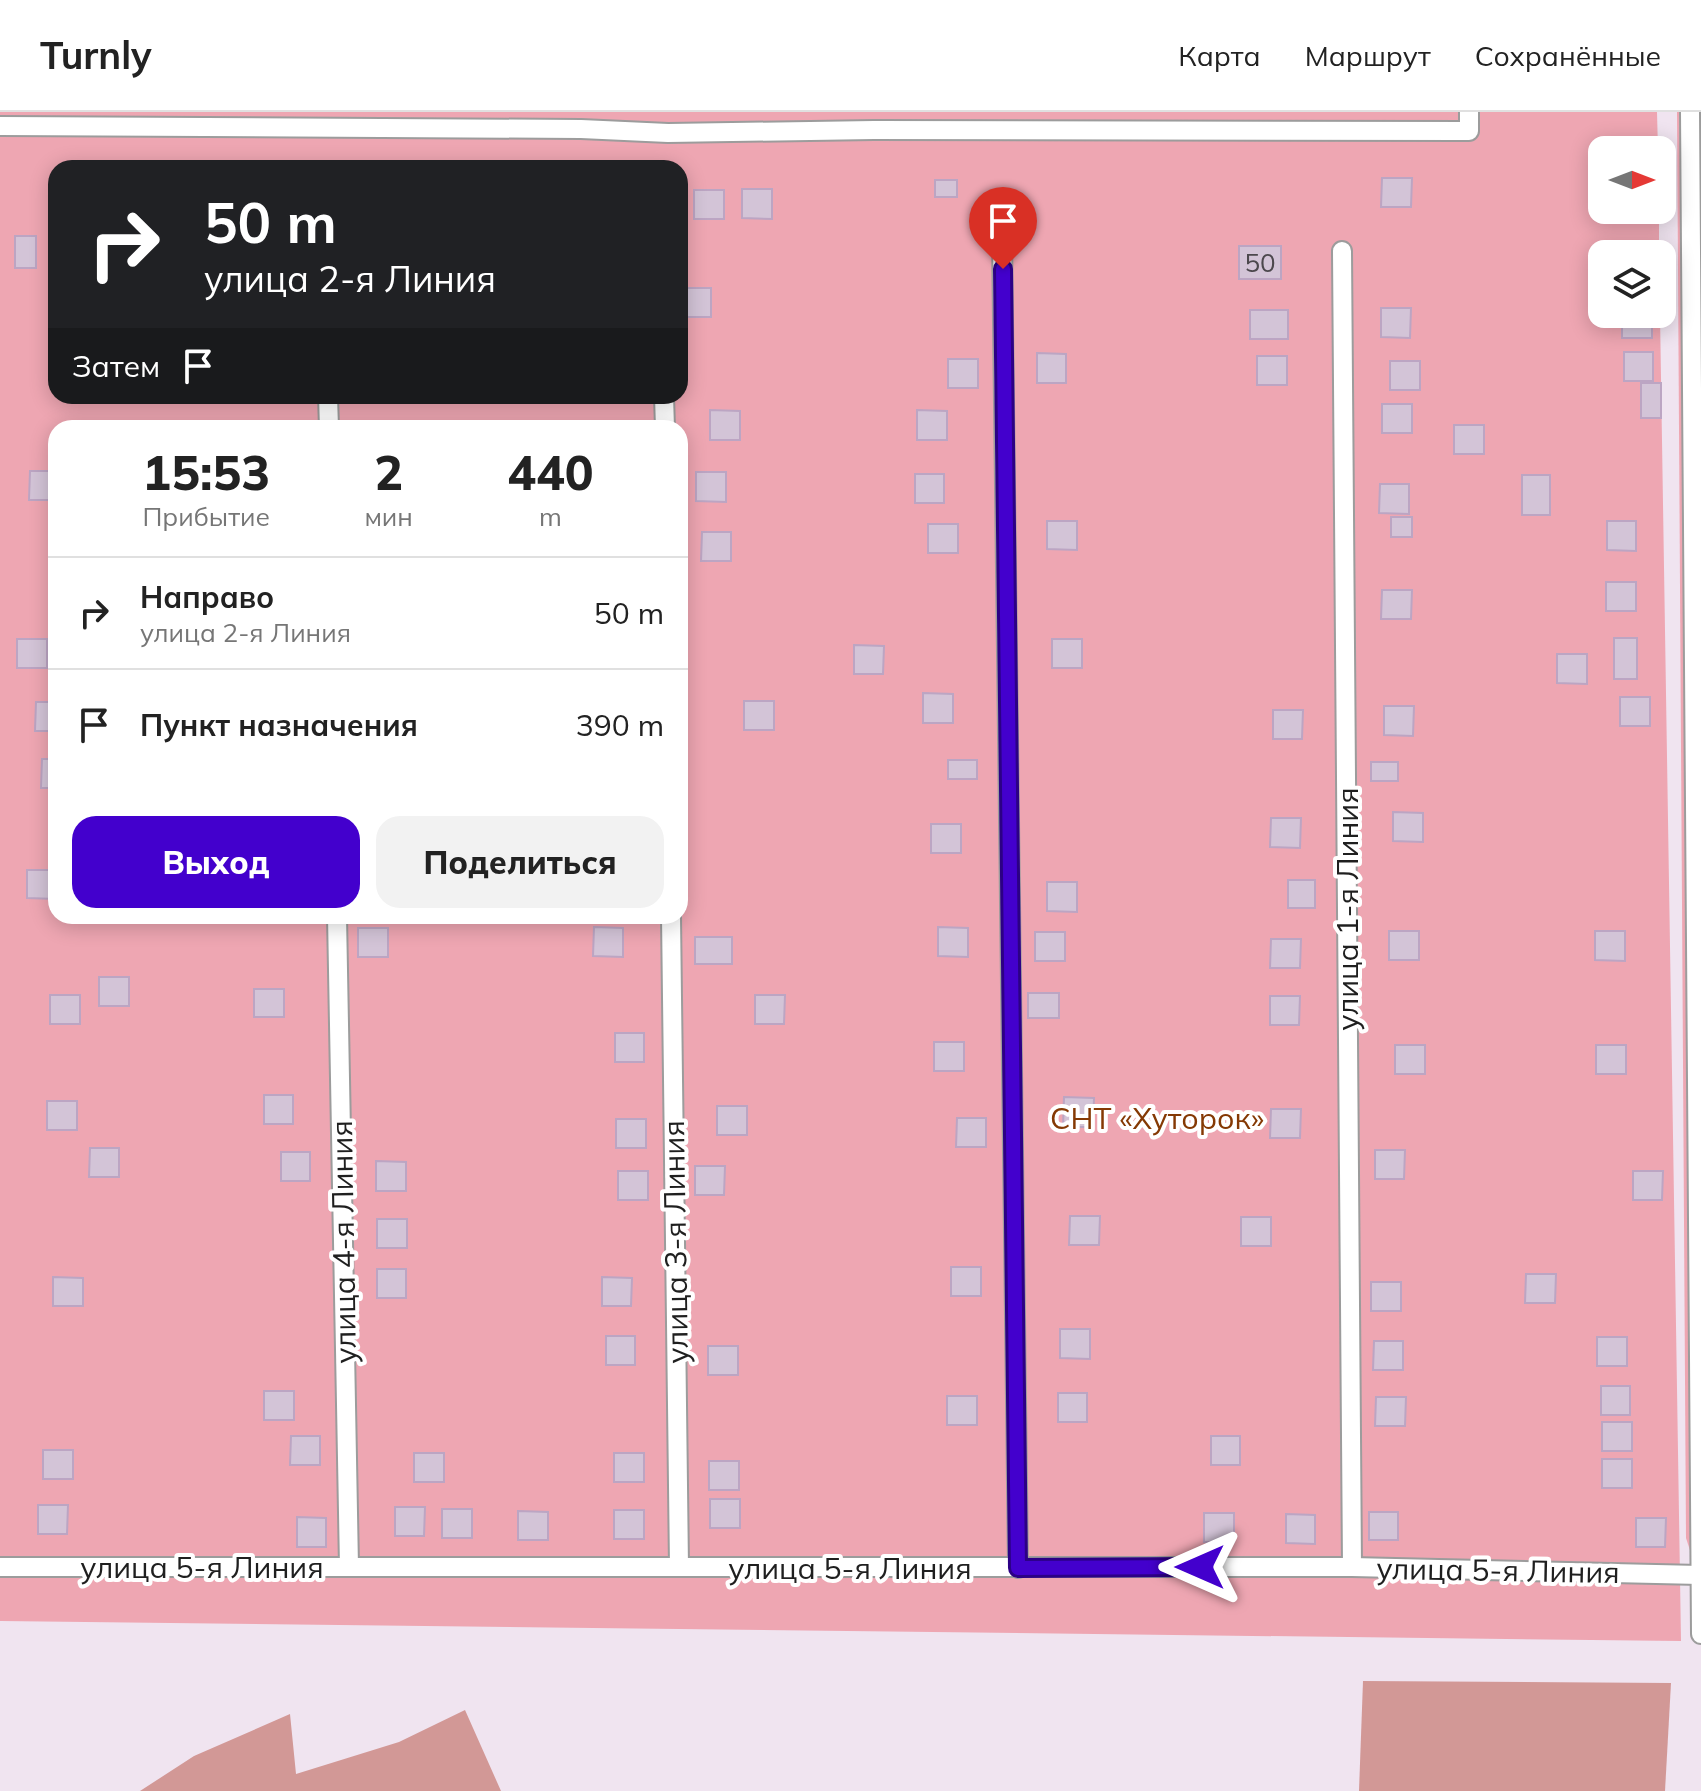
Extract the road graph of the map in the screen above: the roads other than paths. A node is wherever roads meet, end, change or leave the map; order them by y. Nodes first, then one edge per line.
1 (1469, 112) edge
2 (1690, 112) edge
3 (284, 120) edge
4 (580, 121) edge
5 (874, 121) edge
6 (1168, 122) edge
7 (0, 126) edge
8 (1002, 238) dead end
9 (1342, 251) dead end
10 (1696, 280) edge
11 (337, 924) edge
12 (671, 924) edge
13 (1700, 1539) edge
14 (0, 1567) edge
15 (349, 1567) junction
16 (679, 1567) junction
17 (1352, 1567) junction
18 (1018, 1568) junction
19 (1700, 1575) edge
20 (1701, 1634) edge

1 - 6 street
2 - 10 street
3 - 4 street
3 - 7 street
4 - 5 street
5 - 6 street
8 - 18 street
9 - 17 street, улица 1-я Линия
10 - 13 street
11 - 15 street, улица 4-я Линия
12 - 16 street, улица 3-я Линия
13 - 19 street
14 - 15 street, улица 5-я Линия
15 - 16 street, улица 5-я Линия
16 - 18 street, улица 5-я Линия
17 - 18 street, улица 5-я Линия
17 - 19 street, улица 5-я Линия
19 - 20 street

